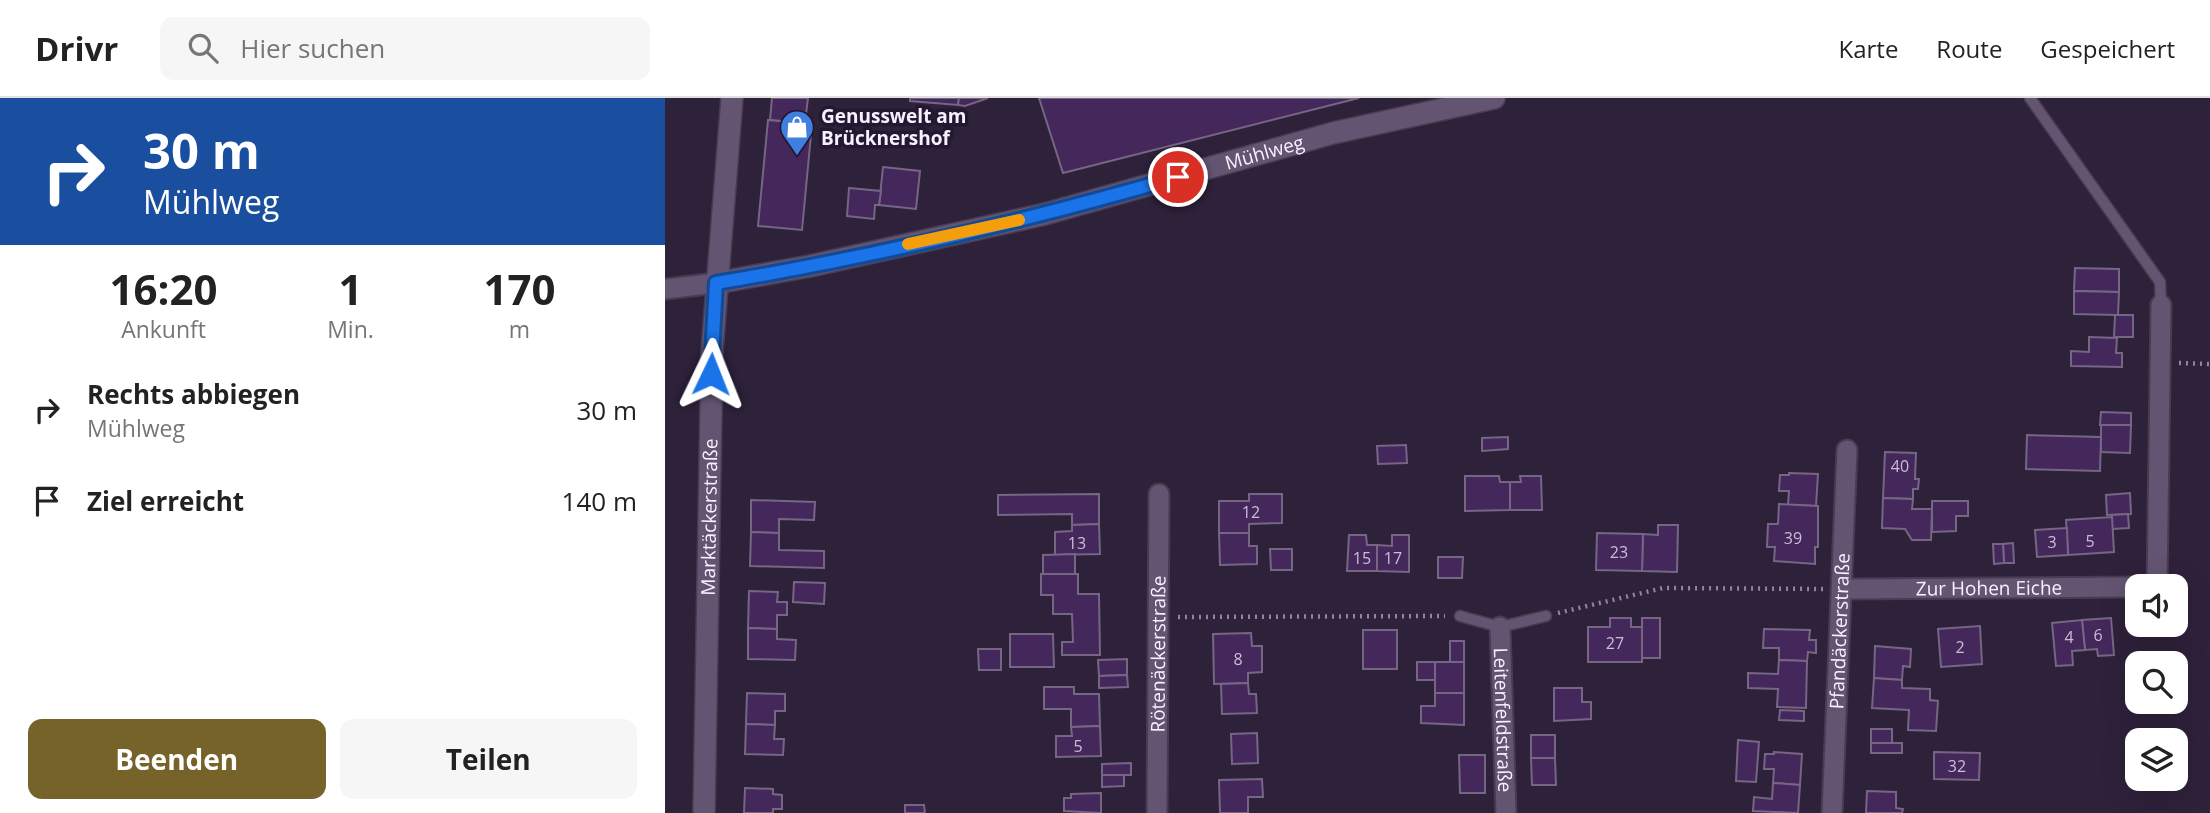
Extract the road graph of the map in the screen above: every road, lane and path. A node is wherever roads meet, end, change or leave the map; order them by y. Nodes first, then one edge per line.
1 (732, 98) edge
2 (1494, 98) edge
3 (2030, 98) edge
4 (716, 283) junction
5 (665, 289) edge
6 (2161, 306) joint
7 (2160, 362) junction
8 (2210, 364) edge
9 (1847, 450) dead end
10 (1159, 495) dead end
11 (2157, 574) edge
12 (2125, 587) edge
13 (1842, 589) junction
14 (1546, 615) joint
15 (1460, 616) joint
16 (1159, 617) junction
17 (1500, 627) junction
18 (704, 813) edge
19 (1157, 813) edge
20 (1506, 813) edge
21 (1832, 813) edge

1 - 4 street, Marktäckerstraße
2 - 4 street, Mühlweg
3 - 6 lane
4 - 5 street, Mühlweg
4 - 18 street, Marktäckerstraße
6 - 7 street
7 - 8 path
7 - 11 street
9 - 13 street, Pfandäckerstraße
10 - 16 street, Rötenäckerstraße
12 - 13 street, Zur Hohen Eiche
13 - 14 path
13 - 21 street, Pfandäckerstraße
14 - 17 lane
15 - 16 path
15 - 17 lane
16 - 19 street, Rötenäckerstraße
17 - 20 street, Leitenfeldstraße

